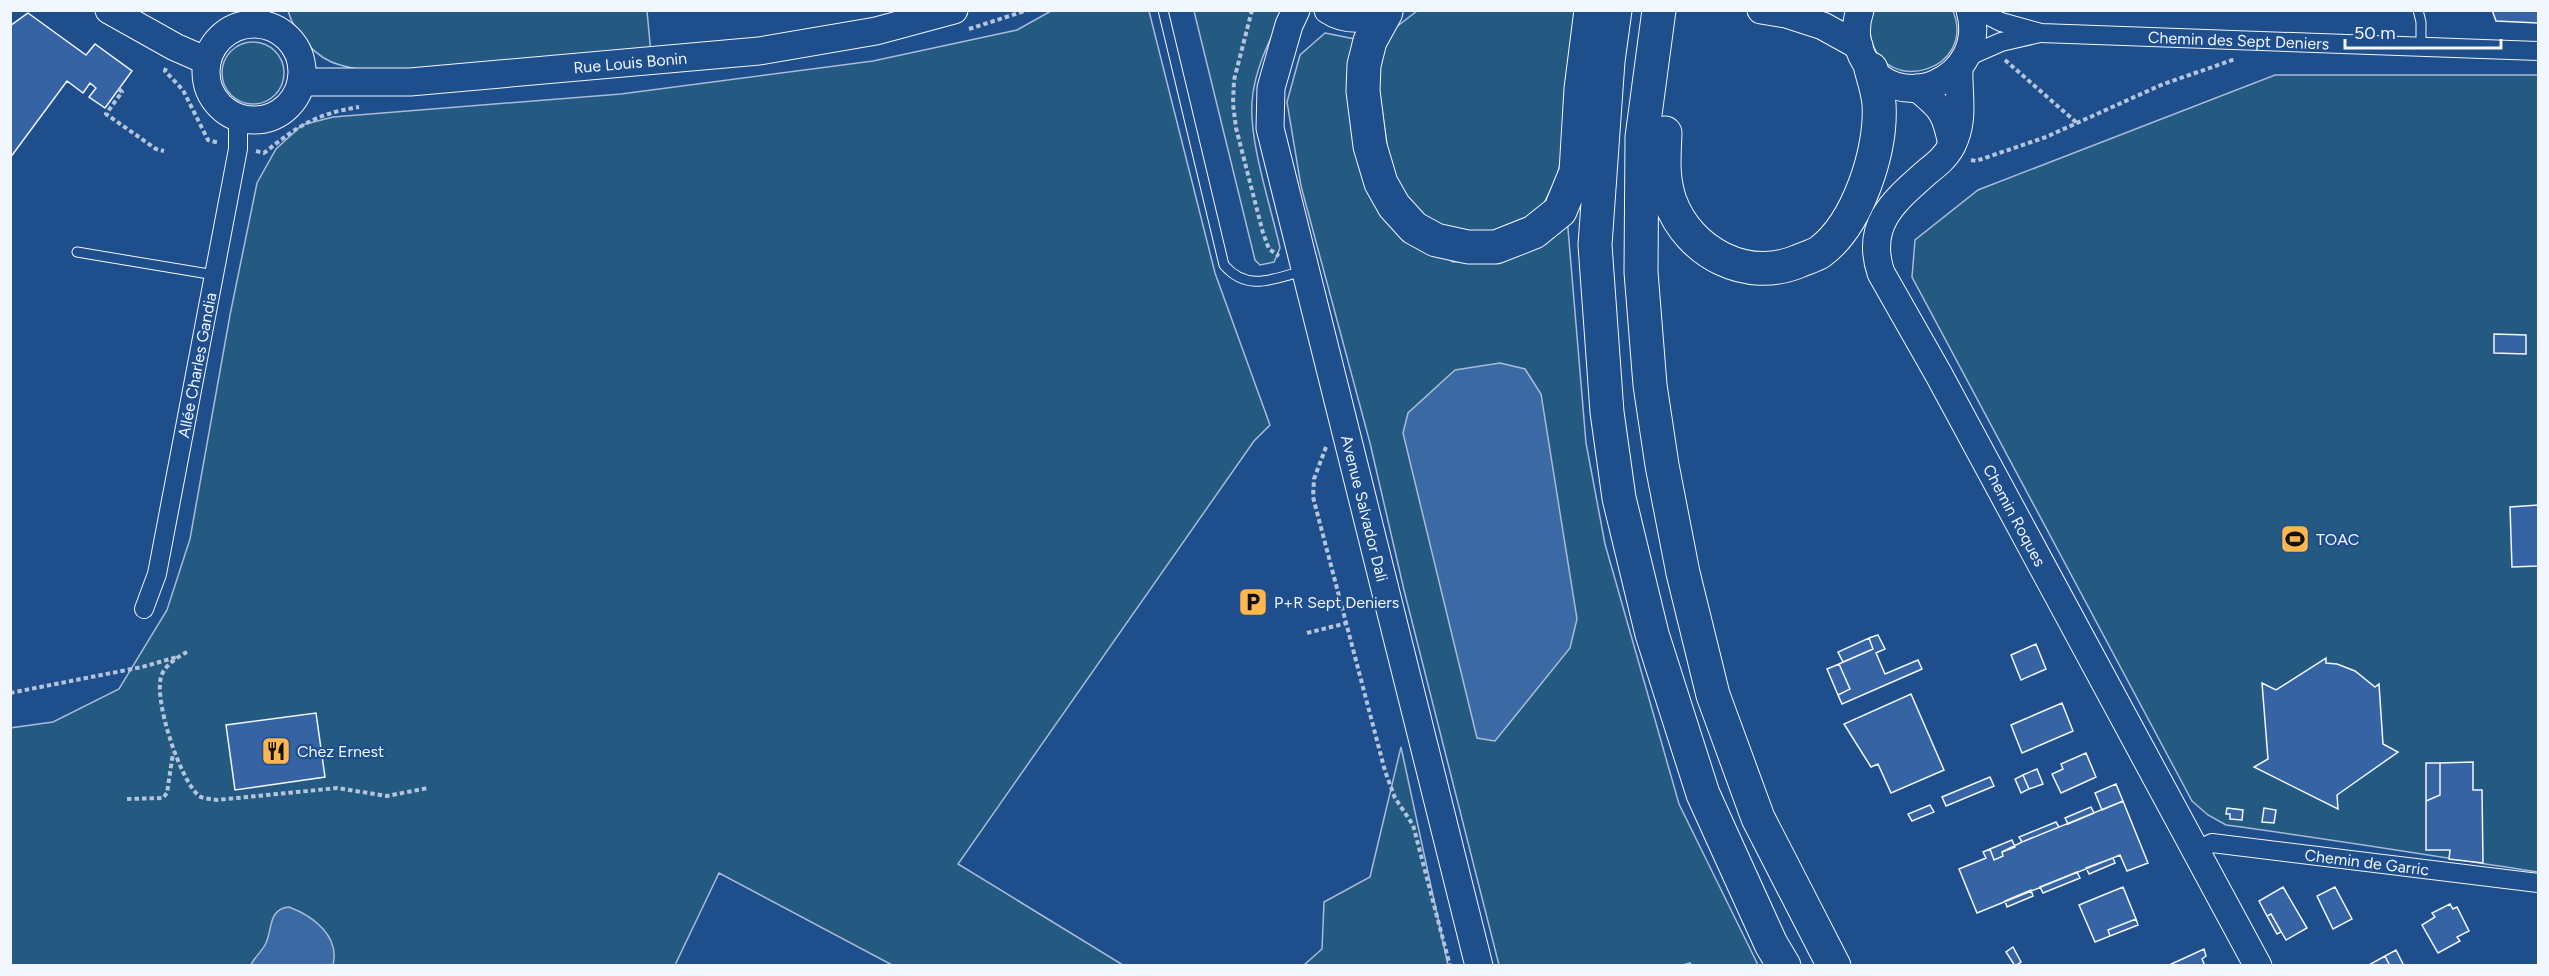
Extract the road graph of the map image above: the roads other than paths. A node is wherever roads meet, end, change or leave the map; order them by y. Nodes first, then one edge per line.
1 (109, 10) edge
2 (954, 10) edge
3 (1163, 10) edge
4 (1296, 10) edge
5 (1591, 10) edge
6 (1615, 10) edge
7 (1860, 10) edge
8 (1970, 10) edge
9 (1977, 10) edge
10 (2418, 10) edge
11 (1387, 11) edge
12 (1330, 12) edge
13 (1783, 12) edge
14 (259, 17) edge
15 (1658, 23) edge
16 (2042, 33) junction
17 (2421, 46) junction
18 (1283, 50) junction
19 (2538, 51) edge
20 (1865, 58) junction
21 (207, 61) junction
22 (1963, 63) junction
23 (301, 82) junction
24 (1917, 88) junction
25 (238, 119) junction
26 (1949, 151) junction
27 (77, 252) dead end
28 (1305, 271) junction
29 (215, 275) junction
30 (144, 609) dead end
31 (2196, 851) junction
32 (2538, 883) edge
33 (1479, 966) edge
34 (1784, 966) edge
35 (1834, 966) edge
36 (2258, 966) edge

1 - 21 street
2 - 23 street, Rue Louis Bonin
3 - 28 lane
4 - 18 street, Avenue Salvador Dali
5 - 11 highway
6 - 34 highway
7 - 20 street
8 - 22 street, Chemin Roques
9 - 16 street, Chemin des Sept Deniers
10 - 17 lane
11 - 12 street
12 - 18 street, Avenue Salvador Dali
13 - 20 street
14 - 21 street
14 - 23 street
15 - 20 highway
15 - 35 highway
16 - 17 street, Chemin des Sept Deniers
16 - 22 street
17 - 19 street, Chemin des Sept Deniers
18 - 28 street, Avenue Salvador Dali
20 - 24 street
21 - 25 street
22 - 24 street
22 - 26 street, Chemin Roques
23 - 25 street
24 - 26 street
25 - 29 street, Allée Charles Gandia
26 - 31 street, Chemin Roques
27 - 29 lane
28 - 33 street, Avenue Salvador Dali
29 - 30 street, Allée Charles Gandia
31 - 32 street, Chemin de Garric
31 - 36 street, Chemin Roques

